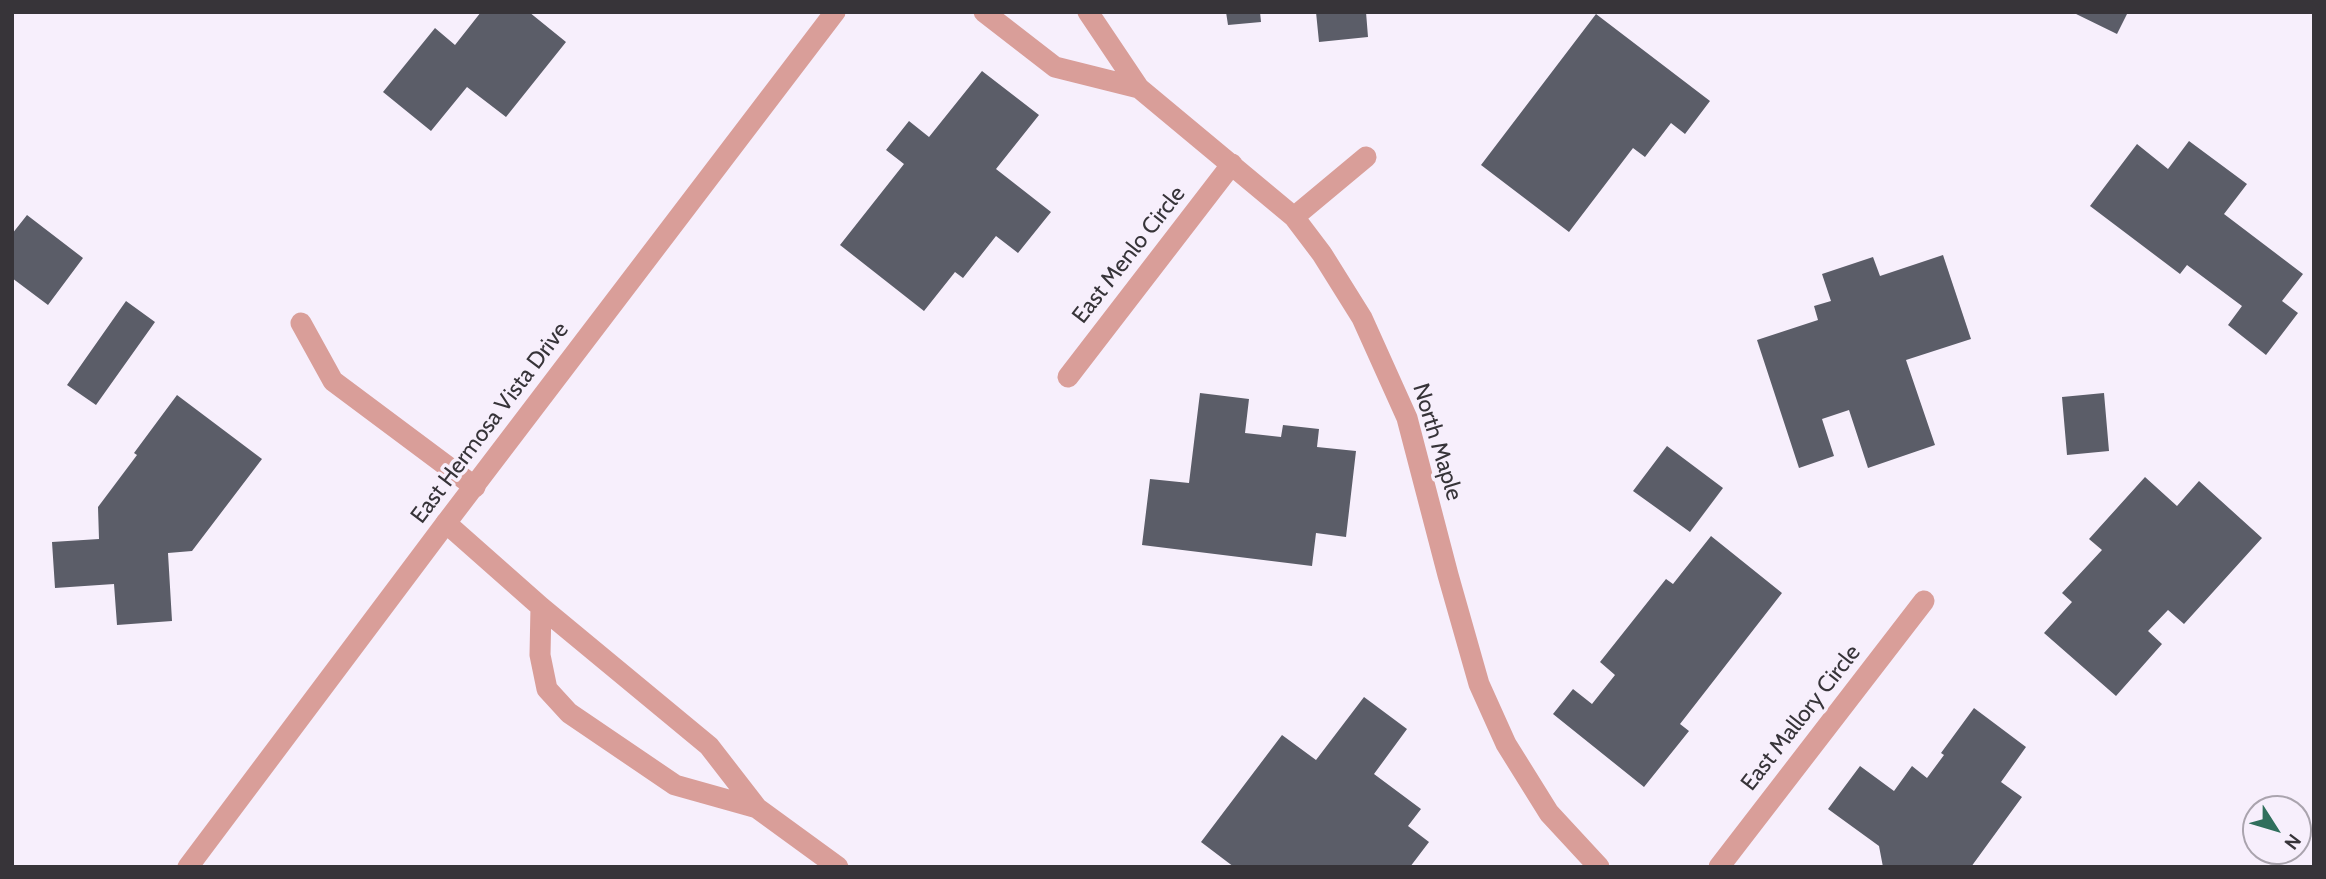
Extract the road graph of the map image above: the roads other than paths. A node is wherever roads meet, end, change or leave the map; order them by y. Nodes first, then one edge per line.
1 (835, 12) edge
2 (984, 12) edge
3 (1088, 12) edge
4 (1139, 89) junction
5 (1366, 157) dead end
6 (1232, 164) junction
7 (1294, 217) junction
8 (301, 323) dead end
9 (1068, 377) dead end
10 (475, 487) junction
11 (446, 523) junction
12 (1924, 601) dead end
13 (541, 607) junction
14 (757, 808) junction
15 (188, 867) edge
16 (838, 867) edge
17 (1600, 867) edge
18 (1719, 867) edge

1 - 10 street, East Hermosa Vista Drive
2 - 4 street, North Maple
3 - 4 street, North Maple
4 - 6 street, North Maple
5 - 7 street
6 - 7 street, North Maple
6 - 9 street, East Menlo Circle
7 - 17 street, North Maple
8 - 10 street
10 - 11 street, East Hermosa Vista Drive
11 - 13 street
11 - 15 street, East Hermosa Vista Drive
12 - 18 street, East Mallory Circle
13 - 14 street
13 - 14 street
14 - 16 street

